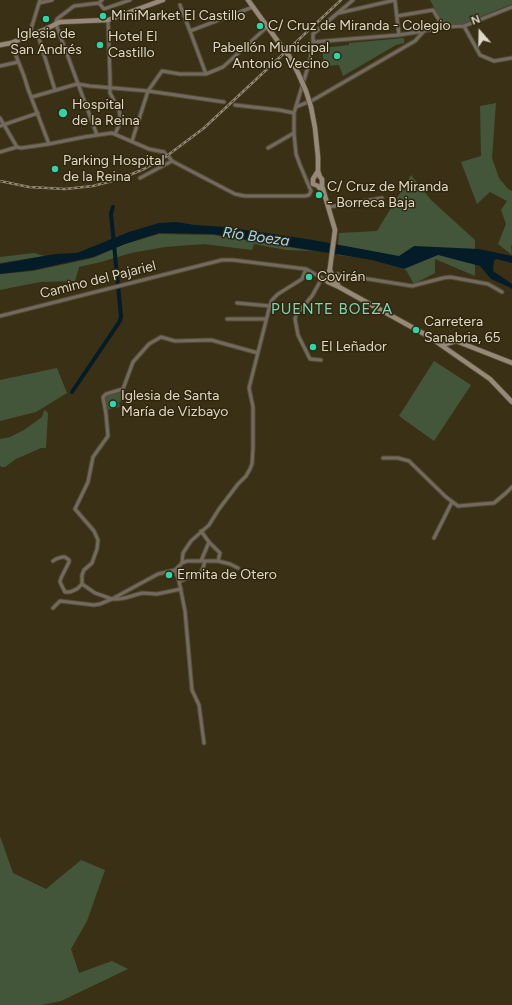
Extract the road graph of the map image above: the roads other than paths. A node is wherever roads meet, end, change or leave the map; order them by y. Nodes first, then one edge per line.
1 (52, 0) edge
2 (102, 0) edge
3 (130, 0) edge
4 (163, 0) edge
5 (248, 0) edge
6 (353, 0) edge
7 (395, 0) edge
8 (40, 2) edge
9 (98, 3) junction
10 (180, 5) dead end
11 (253, 7) junction
12 (512, 7) edge
13 (338, 13) junction
14 (397, 16) junction
15 (108, 20) junction
16 (56, 26) junction
17 (464, 26) junction
18 (267, 27) junction
19 (442, 27) junction
20 (190, 31) junction
21 (424, 31) junction
22 (35, 33) junction
23 (399, 35) junction
24 (313, 42) junction
25 (11, 43) junction
26 (0, 45) edge
27 (512, 58) edge
28 (18, 62) junction
29 (0, 66) edge
30 (206, 74) junction
31 (78, 85) junction
32 (110, 87) junction
33 (55, 90) junction
34 (148, 91) junction
35 (32, 97) junction
36 (224, 102) dead end
37 (235, 104) dead end
38 (296, 107) junction
39 (38, 113) junction
40 (294, 113) junction
41 (0, 118) edge
42 (2, 125) edge
43 (294, 133) junction
44 (115, 134) junction
45 (97, 135) junction
46 (132, 141) junction
47 (49, 144) junction
48 (17, 147) junction
49 (268, 148) dead end
50 (0, 152) edge
51 (172, 161) junction
52 (140, 178) dead end
53 (316, 178) junction
54 (308, 181) junction
55 (318, 185) junction
56 (310, 188) junction
57 (382, 198) dead end
58 (329, 207) junction
59 (306, 269) junction
60 (330, 279) junction
61 (502, 292) dead end
62 (237, 303) dead end
63 (270, 306) junction
64 (0, 316) edge
65 (227, 319) dead end
66 (266, 319) junction
67 (442, 345) junction
68 (258, 353) junction
69 (321, 360) dead end
70 (512, 362) edge
71 (512, 402) edge
72 (383, 458) dead end
73 (512, 487) edge
74 (452, 502) junction
75 (200, 531) junction
76 (434, 538) dead end
77 (210, 542) junction
78 (53, 561) dead end
79 (204, 561) junction
80 (218, 561) junction
81 (182, 563) junction
82 (238, 568) dead end
83 (175, 570) junction
84 (179, 581) junction
85 (82, 584) junction
86 (181, 589) junction
87 (112, 599) junction
88 (53, 608) dead end
89 (204, 743) dead end

1 - 8 street
2 - 9 street
3 - 9 street
4 - 15 street
5 - 11 street
6 - 13 street
7 - 13 street
7 - 14 street
8 - 22 street
9 - 16 street
10 - 20 street
11 - 18 street
11 - 20 street
12 - 17 street
13 - 24 street
14 - 19 street
14 - 23 street
15 - 16 street
15 - 32 street
16 - 22 street
16 - 31 street
17 - 19 street
17 - 27 street
18 - 30 street
18 - 53 street, bridge
19 - 21 street
20 - 30 street
21 - 23 street
21 - 38 street
22 - 25 street
22 - 33 street
23 - 24 street
24 - 38 street
25 - 26 street
25 - 28 street
28 - 29 street
28 - 35 street
30 - 34 street
31 - 32 street
31 - 33 street
31 - 45 street
32 - 34 street
32 - 44 street
33 - 35 street
34 - 36 street
34 - 46 street
35 - 39 street
37 - 40 street
38 - 40 street
39 - 42 street
39 - 47 street
40 - 43 street
41 - 42 street
42 - 48 street
43 - 49 street
43 - 54 street
44 - 45 street
44 - 46 street
45 - 47 street
46 - 51 street
47 - 48 street
48 - 50 street
51 - 52 street
51 - 56 street
53 - 54 street
53 - 55 street
53 - 55 street
54 - 56 street
55 - 56 street
55 - 58 street
57 - 58 street
58 - 60 street
59 - 60 street
59 - 63 street
59 - 64 street, Camino del Pajariel
60 - 61 street
60 - 67 street
60 - 69 street
62 - 63 street
63 - 66 street
65 - 66 street
66 - 68 street
67 - 70 street
67 - 71 street
68 - 75 street
68 - 85 street
72 - 74 street
73 - 74 street
74 - 76 street
75 - 77 street
75 - 81 street
77 - 79 street
77 - 80 street
78 - 85 street
79 - 80 street
79 - 81 street
79 - 84 street
80 - 82 street
81 - 83 street
83 - 84 street
83 - 87 street
84 - 86 street
85 - 87 street
86 - 87 street
86 - 89 street
87 - 88 street

